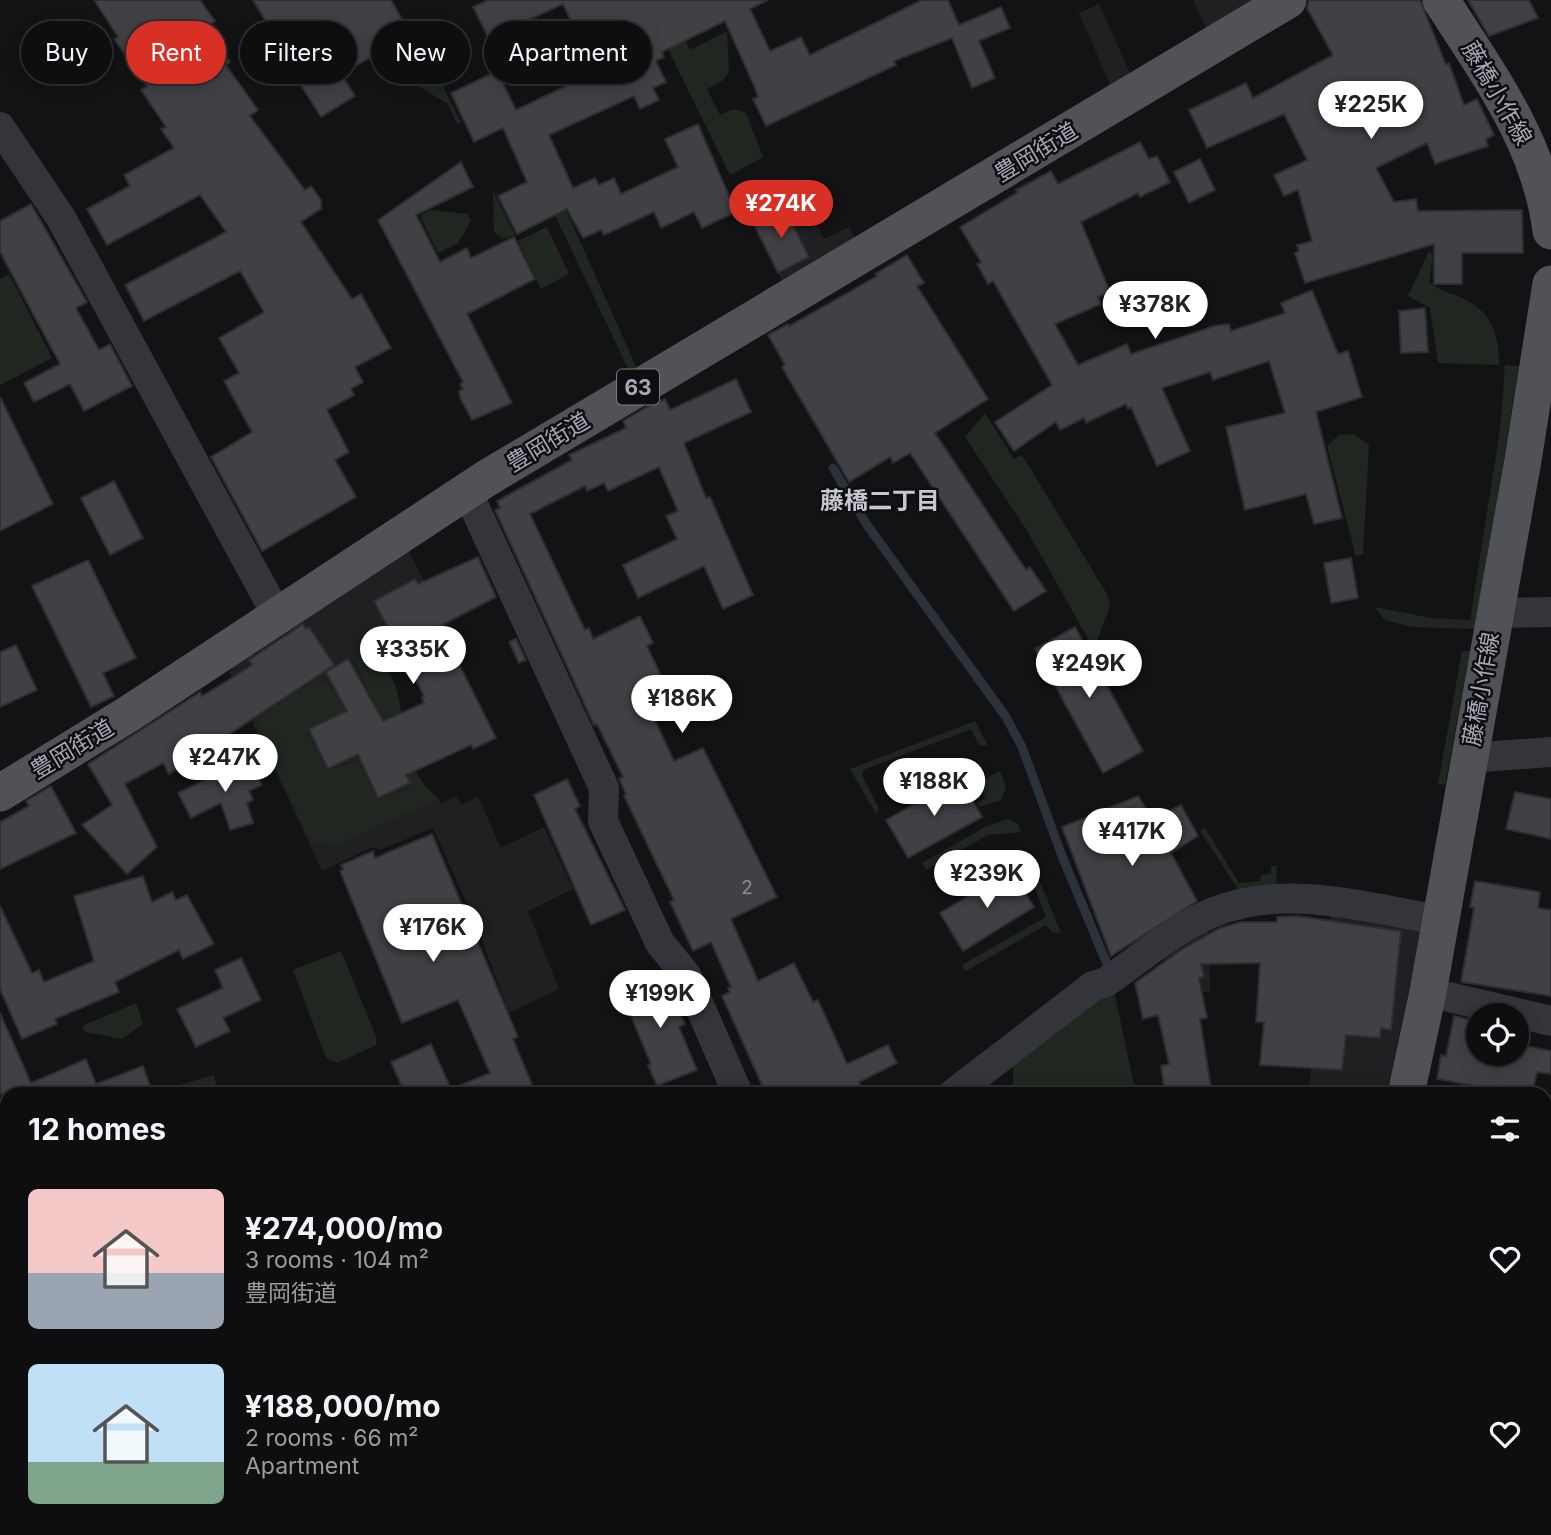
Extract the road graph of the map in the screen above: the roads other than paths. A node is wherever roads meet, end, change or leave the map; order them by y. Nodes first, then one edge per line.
1 (1288, 0) edge
2 (1441, 0) edge
3 (0, 127) edge
4 (1551, 232) edge
5 (1551, 284) edge
6 (467, 491) junction
7 (1551, 612) edge
8 (1495, 613) junction
9 (278, 617) junction
10 (1551, 752) edge
11 (1469, 758) junction
12 (0, 793) edge
13 (1440, 920) junction
14 (1428, 992) junction
15 (1551, 1021) edge
16 (735, 1087) edge
17 (962, 1087) edge
18 (1408, 1087) edge

1 - 6 main road, 豊岡街道 / 63
2 - 4 main road, 藤橋小作線
3 - 9 street
5 - 8 main road, 藤橋小作線
6 - 9 main road, 豊岡街道 / 63
6 - 16 street
7 - 8 street
8 - 11 main road, 藤橋小作線
9 - 12 main road, 豊岡街道 / 63
10 - 11 street
11 - 13 main road, 藤橋小作線
13 - 14 main road, 藤橋小作線
13 - 17 street
14 - 15 street
14 - 18 main road, 藤橋小作線

